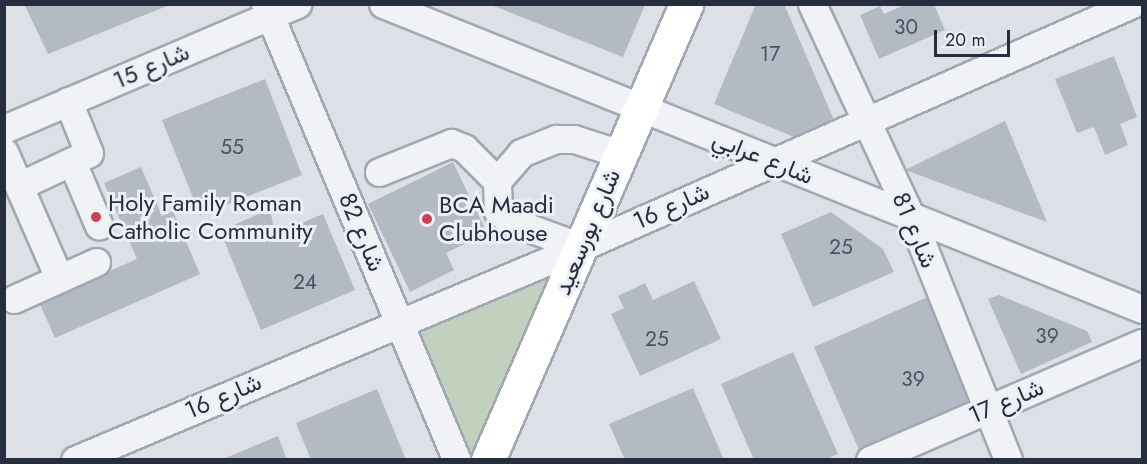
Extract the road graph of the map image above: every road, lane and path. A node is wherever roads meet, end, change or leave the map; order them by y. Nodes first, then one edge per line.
1 (297, 4) edge
2 (383, 4) edge
3 (686, 4) edge
4 (812, 4) edge
5 (1131, 4) edge
6 (268, 9) edge
7 (68, 101) junction
8 (641, 108) junction
9 (864, 118) junction
10 (4, 129) edge
11 (4, 152) edge
12 (621, 154) junction
13 (773, 160) junction
14 (72, 162) junction
15 (379, 172) dead end
16 (497, 181) junction
17 (19, 186) junction
18 (911, 217) junction
19 (99, 226) dead end
20 (581, 247) junction
21 (96, 262) dead end
22 (59, 278) junction
23 (14, 299) dead end
24 (1143, 309) edge
25 (399, 321) junction
26 (1143, 343) edge
27 (987, 409) junction
28 (75, 459) edge
29 (457, 459) edge
30 (488, 459) edge
31 (870, 459) edge
32 (1008, 459) edge

1 - 6 street, شارع 15
2 - 8 street, شارع عرابي
3 - 8 main road, شارع بورسعيد
4 - 9 street, شارع 81
5 - 9 street, شارع 16
6 - 7 street, شارع 15
6 - 25 street, شارع 82
7 - 10 street, شارع 15
7 - 14 street
8 - 12 main road, شارع بورسعيد
8 - 13 street, شارع عرابي
9 - 13 street, شارع 16
9 - 18 street, شارع 81
11 - 17 street
12 - 16 street
12 - 20 main road, شارع بورسعيد
13 - 18 street, شارع عرابي
13 - 20 street, شارع 16
14 - 17 street
14 - 19 street
15 - 16 street
16 - 20 street
17 - 22 street
18 - 24 street, شارع عرابي
18 - 27 street, شارع 81
20 - 25 street, شارع 16
20 - 30 main road, شارع بورسعيد
21 - 22 street
22 - 23 street
25 - 28 street, شارع 16
25 - 29 street, شارع 82
26 - 27 street, شارع 17
27 - 31 street, شارع 17
27 - 32 street, شارع 81

